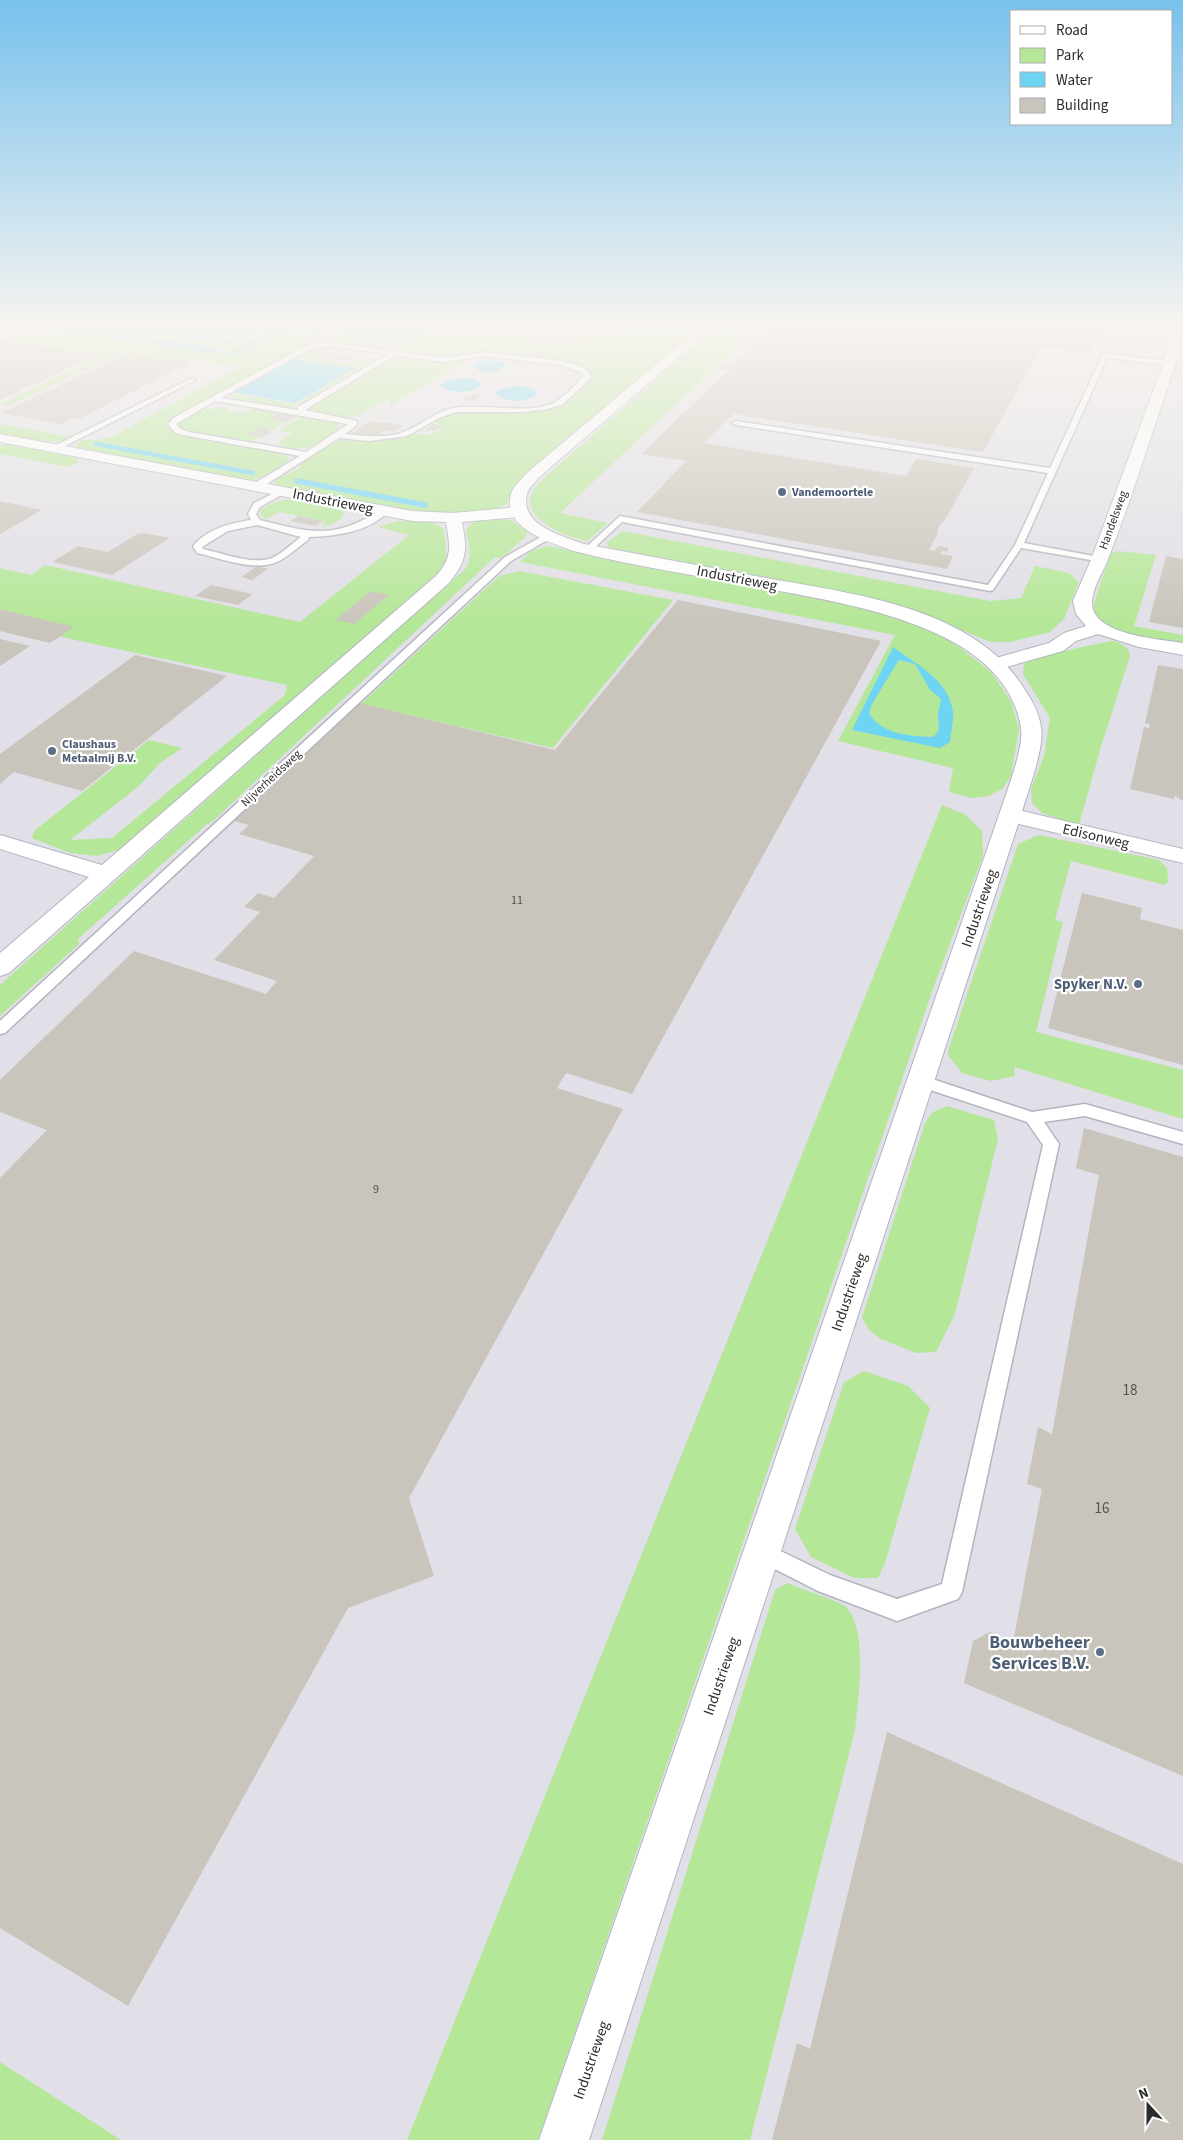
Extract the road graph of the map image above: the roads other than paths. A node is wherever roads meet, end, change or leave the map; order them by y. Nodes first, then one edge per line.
1 (101, 425) edge
2 (172, 425) edge
3 (352, 425) edge
4 (422, 425) edge
5 (592, 425) edge
6 (748, 425) edge
7 (1074, 425) edge
8 (1147, 425) edge
9 (338, 436) junction
10 (0, 438) edge
11 (54, 448) junction
12 (309, 455) junction
13 (1053, 471) junction
14 (256, 486) junction
15 (282, 491) junction
16 (385, 511) junction
17 (519, 512) junction
18 (453, 518) junction
19 (257, 522) junction
20 (305, 534) junction
21 (548, 536) junction
22 (1019, 545) junction
23 (588, 550) junction
24 (1099, 560) junction
25 (1098, 628) junction
26 (1183, 649) edge
27 (988, 657) junction
28 (1010, 816) junction
29 (0, 842) edge
30 (1183, 856) edge
31 (105, 874) junction
32 (0, 967) edge
33 (0, 1030) edge
34 (920, 1081) junction
35 (1032, 1118) junction
36 (1183, 1138) edge
37 (762, 1552) junction
38 (564, 2140) edge

1 - 11 lane
2 - 12 lane
3 - 9 lane
4 - 9 lane
5 - 17 street
6 - 13 lane
7 - 13 lane
8 - 24 street, Handelsweg
9 - 12 lane
10 - 11 street, Industrieweg
11 - 14 street, Industrieweg
12 - 14 lane
13 - 22 lane
14 - 15 street, Industrieweg
15 - 16 street, Industrieweg
15 - 19 lane
16 - 18 street, Industrieweg
16 - 20 lane
17 - 18 street, Industrieweg
17 - 21 street, Industrieweg
18 - 31 street
19 - 20 lane
19 - 20 lane
21 - 23 street, Industrieweg
21 - 33 lane, Nijverheidsweg
22 - 23 lane
22 - 24 lane
23 - 27 street, Industrieweg
24 - 25 street, Handelsweg
25 - 26 street, Handelsweg
25 - 27 street
27 - 28 street, Industrieweg
28 - 30 street, Edisonweg
28 - 34 street, Industrieweg
29 - 31 street
31 - 32 street
34 - 35 lane
34 - 37 street, Industrieweg
35 - 36 lane
35 - 37 lane
37 - 38 street, Industrieweg

